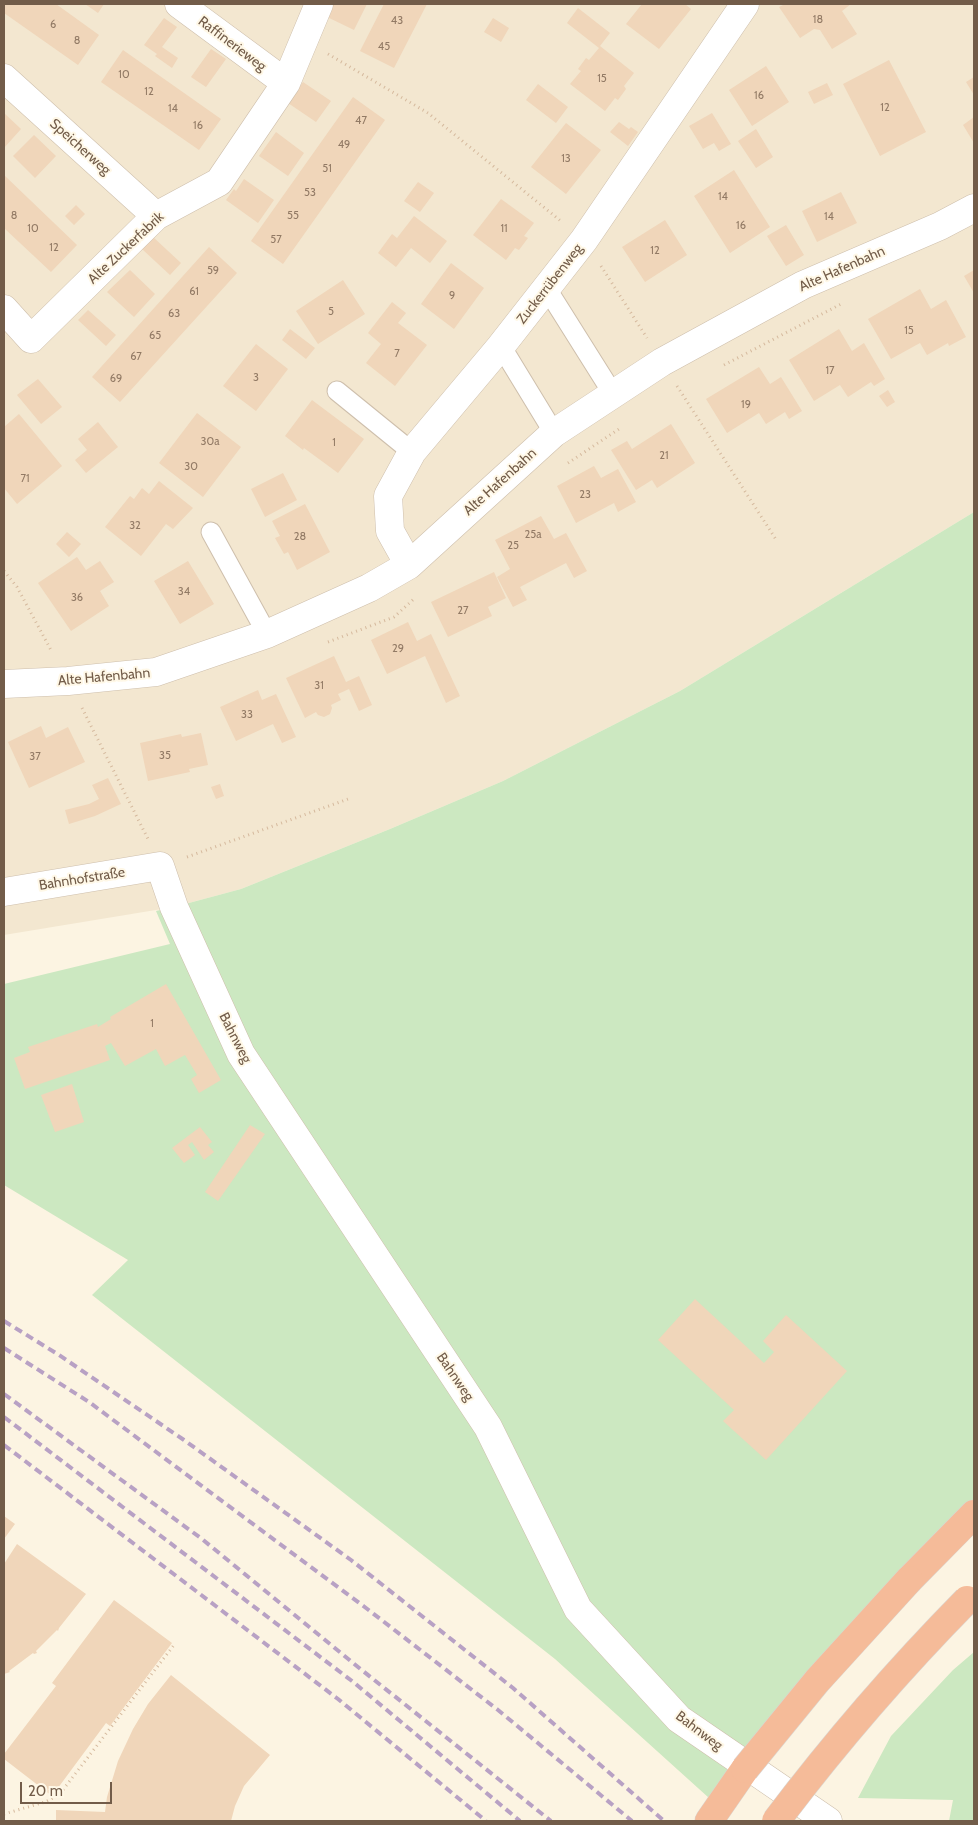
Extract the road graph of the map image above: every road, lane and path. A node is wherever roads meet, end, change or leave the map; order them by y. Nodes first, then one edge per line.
1 (179, 4) edge
2 (319, 4) edge
3 (745, 4) edge
4 (4, 78) edge
5 (286, 83) junction
6 (974, 208) edge
7 (156, 216) junction
8 (547, 289) junction
9 (4, 309) edge
10 (501, 346) junction
11 (337, 391) dead end
12 (613, 394) junction
13 (554, 433) junction
14 (412, 452) junction
15 (211, 532) dead end
16 (409, 565) junction
17 (4, 571) edge
18 (267, 634) junction
19 (68, 681) junction
20 (4, 684) edge
21 (351, 798) dead end
22 (160, 866) junction
23 (4, 892) edge
24 (974, 1514) edge
25 (972, 1597) edge
26 (174, 1645) dead end
27 (4, 1814) edge
28 (709, 1821) edge
29 (776, 1821) edge
30 (828, 1821) edge

1 - 5 street, Raffinerieweg
2 - 5 street, Alte Zuckerfabrik
3 - 8 street, Zuckerrübenweg
4 - 7 street, Speicherweg
5 - 7 street, Alte Zuckerfabrik
6 - 12 street, Alte Hafenbahn
7 - 9 street, Alte Zuckerfabrik
8 - 10 street, Zuckerrübenweg
8 - 12 lane
10 - 13 lane
10 - 14 street, Zuckerrübenweg
11 - 14 lane
12 - 13 street, Alte Hafenbahn
13 - 16 street, Alte Hafenbahn
14 - 16 street, Zuckerrübenweg
15 - 18 lane
16 - 18 street, Alte Hafenbahn
17 - 19 path
18 - 19 street, Alte Hafenbahn
19 - 20 street, Alte Hafenbahn
19 - 22 path
21 - 22 path
22 - 23 street, Bahnhofstraße
22 - 30 street, Bahnweg
24 - 28 highway, bridge
25 - 29 highway, bridge
26 - 27 path

